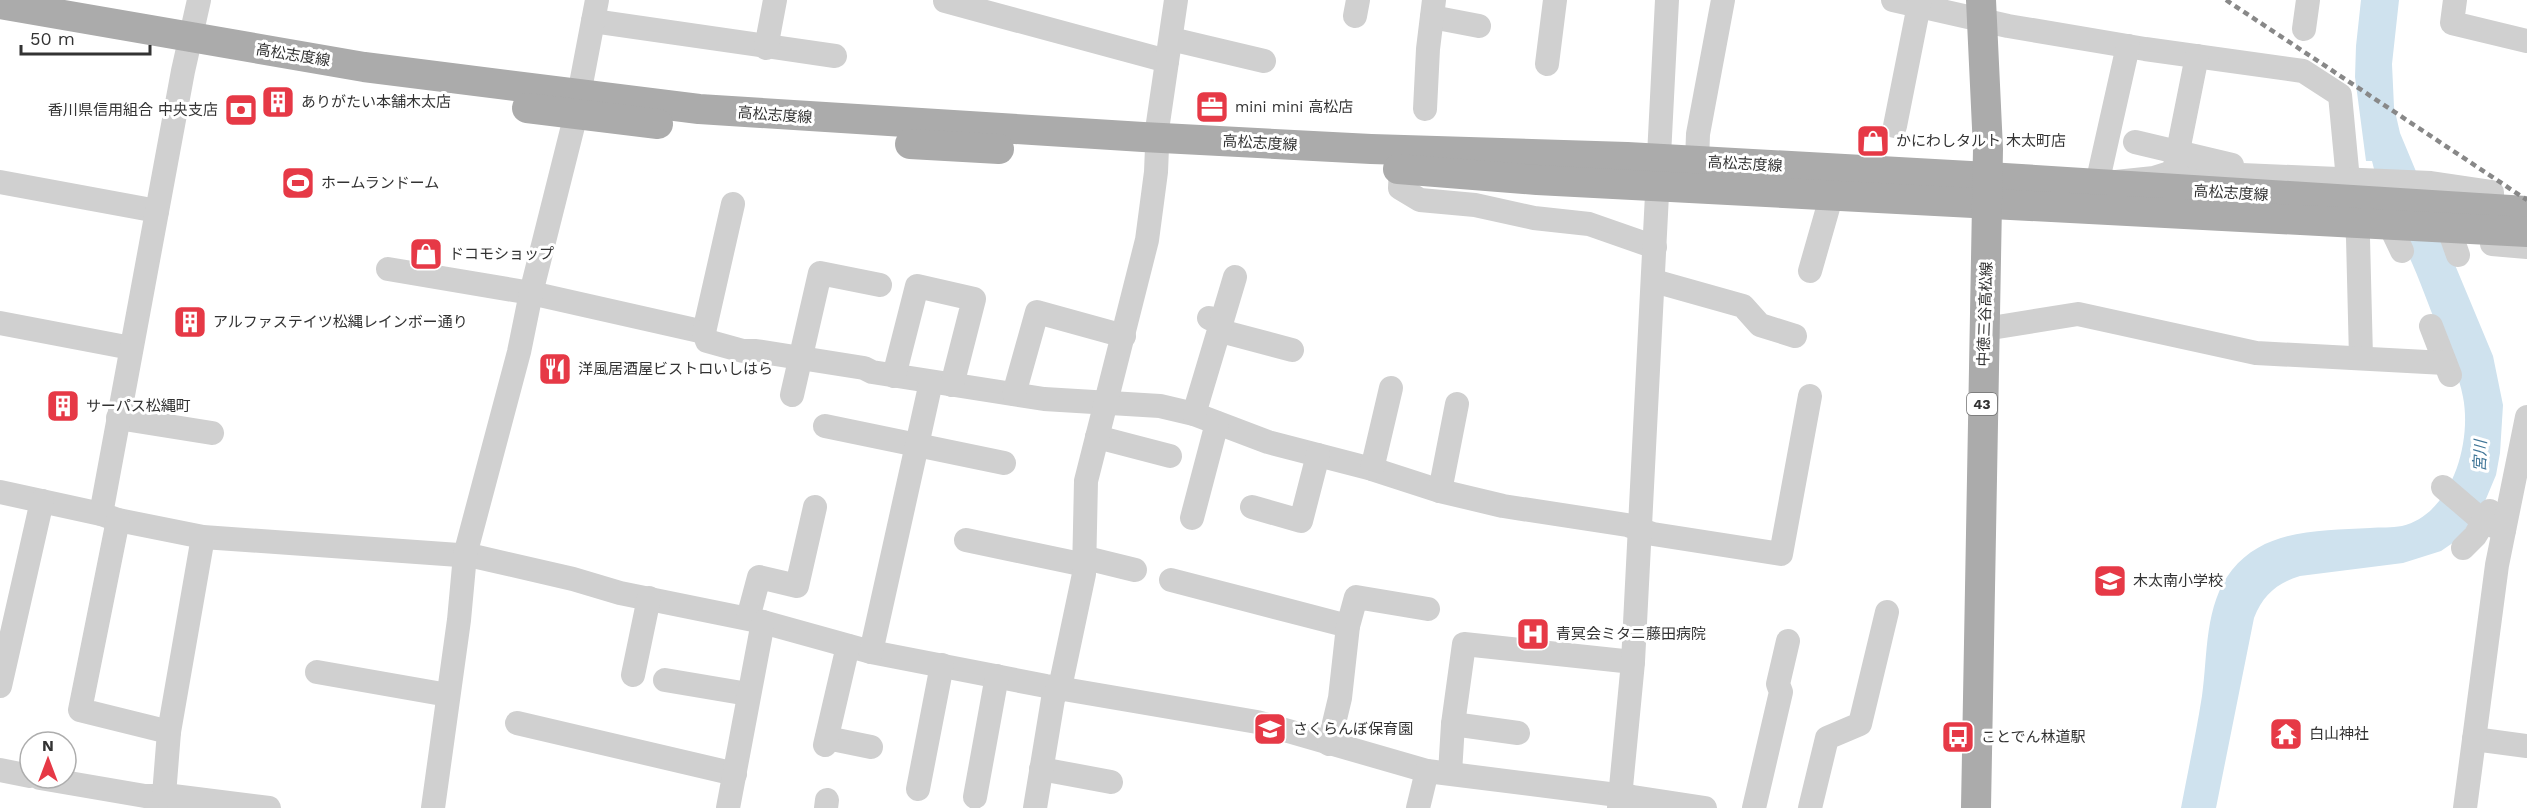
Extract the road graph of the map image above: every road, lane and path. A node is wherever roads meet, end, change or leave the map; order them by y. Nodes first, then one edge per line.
1 (200, 0) edge
2 (775, 0) edge
3 (1176, 0) edge
4 (1554, 0) edge
5 (1667, 0) edge
6 (1723, 0) edge
7 (1893, 0) edge
8 (2308, 0) edge
9 (2455, 0) edge
10 (945, 1) edge
11 (1920, 3) edge
12 (1433, 8) edge
13 (1, 9) edge
14 (1981, 10) edge
15 (595, 11) edge
16 (1479, 26) dead end
17 (2304, 29) dead end
18 (2527, 41) edge
19 (2128, 46) junction
20 (766, 48) junction
21 (188, 49) junction
22 (1169, 50) junction
23 (836, 56) dead end
24 (2197, 56) junction
25 (1264, 61) dead end
26 (1547, 64) dead end
27 (577, 104) junction
28 (1425, 109) dead end
29 (1895, 126) dead end
30 (2135, 142) dead end
31 (1157, 147) junction
32 (1697, 162) junction
33 (2176, 162) junction
34 (1401, 169) junction
35 (1658, 172) junction
36 (2358, 181) junction
37 (0, 182) edge
38 (2431, 183) junction
39 (2097, 184) junction
40 (1988, 191) junction
41 (1828, 195) junction
42 (733, 204) dead end
43 (2323, 209) junction
44 (157, 211) junction
45 (2527, 211) edge
46 (2115, 212) junction
47 (2527, 232) edge
48 (2358, 238) junction
49 (2492, 244) junction
50 (2399, 245) junction
51 (1656, 247) junction
52 (2527, 247) edge
53 (2456, 249) junction
54 (388, 269) dead end
55 (1810, 271) dead end
56 (1235, 277) dead end
57 (1654, 280) junction
58 (880, 285) dead end
59 (531, 293) junction
60 (1214, 322) junction
61 (0, 323) edge
62 (2431, 326) dead end
63 (1985, 329) junction
64 (704, 332) junction
65 (1124, 336) junction
66 (1795, 336) dead end
67 (131, 348) junction
68 (1292, 350) dead end
69 (800, 358) junction
70 (2361, 358) junction
71 (894, 376) junction
72 (942, 383) junction
73 (1391, 388) dead end
74 (1014, 394) junction
75 (792, 395) dead end
76 (1810, 396) dead end
77 (1106, 404) junction
78 (1457, 404) dead end
79 (1194, 414) junction
80 (2527, 417) edge
81 (118, 418) junction
82 (1217, 423) junction
83 (825, 426) dead end
84 (212, 433) dead end
85 (1097, 437) junction
86 (919, 445) junction
87 (1318, 455) junction
88 (1170, 456) dead end
89 (1004, 463) dead end
90 (1372, 469) junction
91 (2444, 486) dead end
92 (1440, 491) junction
93 (0, 492) edge
94 (42, 501) junction
95 (814, 506) dead end
96 (1252, 507) dead end
97 (110, 517) junction
98 (1192, 518) dead end
99 (2498, 520) edge
100 (1640, 530) junction
101 (202, 537) junction
102 (966, 540) dead end
103 (2463, 549) dead end
104 (465, 555) junction
105 (1086, 562) junction
106 (1135, 570) dead end
107 (1171, 580) dead end
108 (649, 598) junction
109 (1428, 609) dead end
110 (1887, 612) dead end
111 (756, 620) junction
112 (1348, 626) junction
113 (1788, 641) dead end
114 (859, 649) junction
115 (1633, 662) junction
116 (942, 665) junction
117 (318, 672) dead end
118 (633, 675) dead end
119 (997, 676) junction
120 (665, 680) dead end
121 (0, 686) edge
122 (1058, 688) junction
123 (748, 694) junction
124 (448, 695) junction
125 (517, 723) dead end
126 (1453, 724) junction
127 (169, 732) junction
128 (1518, 733) dead end
129 (2474, 739) junction
130 (1329, 744) junction
131 (2527, 746) edge
132 (871, 747) dead end
133 (1041, 769) junction
134 (0, 770) edge
135 (1426, 771) junction
136 (1450, 773) junction
137 (18, 774) edge
138 (735, 774) junction
139 (1111, 782) dead end
140 (918, 789) dead end
141 (72, 790) edge
142 (975, 797) dead end
143 (93, 798) edge
144 (170, 800) edge
145 (1620, 802) edge
146 (270, 808) edge
147 (433, 808) edge
148 (728, 808) edge
149 (1035, 808) edge
150 (1418, 808) edge
151 (1705, 808) edge
152 (1754, 808) edge
153 (1810, 808) edge
154 (1976, 808) edge
155 (2465, 808) edge

1 - 21 street
2 - 20 street
3 - 22 street
4 - 26 street
5 - 35 street
6 - 32 street
7 - 11 street
8 - 17 street
9 - 18 street
10 - 22 street
11 - 14 street
11 - 29 street
12 - 16 street
12 - 28 street
13 - 21 main road, 高松志度線
14 - 19 street
14 - 40 main road, 中徳三谷高松線 / 43
15 - 20 street
15 - 27 street
19 - 24 street
19 - 39 street
20 - 23 street
21 - 27 main road, 高松志度線
21 - 44 street
22 - 25 street
22 - 31 street
24 - 33 street
24 - 36 street
27 - 31 main road, 高松志度線
27 - 59 street
30 - 33 street
31 - 34 main road, 高松志度線
31 - 35 main road, 高松志度線
31 - 65 street
32 - 35 main road, 高松志度線
32 - 40 main road, 高松志度線
33 - 36 street
33 - 39 street
34 - 35 main road, 高松志度線
34 - 51 street
35 - 41 main road, 高松志度線
35 - 51 street
36 - 38 street
36 - 48 street
36 - 50 street
37 - 44 street
38 - 49 street
38 - 53 street
39 - 40 main road, 高松志度線
39 - 43 main road, 高松志度線
40 - 41 main road, 高松志度線
40 - 46 main road, 高松志度線
40 - 63 main road, 中徳三谷高松線 / 43
41 - 55 street
42 - 64 street
43 - 45 main road, 高松志度線
43 - 46 main road, 高松志度線
43 - 47 main road, 高松志度線
44 - 67 street
46 - 48 street
48 - 50 street
48 - 70 street
49 - 52 street
49 - 53 street
50 - 53 street
51 - 57 street
54 - 59 street
56 - 60 street
57 - 66 street
57 - 100 street
58 - 69 street
59 - 64 street
59 - 104 street
60 - 68 street
60 - 79 street
61 - 67 street
62 - 70 street
63 - 70 street
63 - 154 main road, 中徳三谷高松線 / 43
64 - 69 street
65 - 74 street
65 - 77 street
67 - 81 street
69 - 71 street
69 - 75 street
71 - 72 street
71 - 72 street
72 - 74 street
72 - 86 street
73 - 90 street
74 - 77 street
76 - 100 street
77 - 79 street
77 - 85 street
78 - 92 street
79 - 82 street
80 - 99 street
81 - 84 street
81 - 97 street
82 - 87 street
82 - 98 street
83 - 86 street
85 - 88 street
85 - 105 street
86 - 89 street
86 - 114 street
87 - 90 street
87 - 96 street
90 - 92 street
91 - 99 street
92 - 100 street
93 - 94 street
94 - 97 street
94 - 121 street
95 - 111 street
97 - 101 street
97 - 127 street
99 - 103 street
99 - 129 street
100 - 115 street
101 - 104 street
101 - 127 street
102 - 105 street
104 - 108 street
104 - 124 street
105 - 106 street
105 - 122 street
107 - 112 street
108 - 111 street
108 - 118 street
109 - 112 street
110 - 153 street
111 - 114 street
111 - 123 street
112 - 130 street
113 - 152 street
114 - 116 street
114 - 132 street
115 - 126 street
115 - 145 street
116 - 119 street
116 - 140 street
117 - 124 street
119 - 122 street
119 - 142 street
120 - 123 street
122 - 130 street
122 - 133 street
123 - 138 street
124 - 147 street
125 - 138 street
126 - 128 street
126 - 136 street
127 - 144 street
129 - 131 street
129 - 155 street
130 - 135 street
133 - 139 street
133 - 149 street
134 - 137 street
135 - 136 street
135 - 150 street
136 - 145 street
138 - 148 street
141 - 143 street
143 - 144 street
144 - 146 street
145 - 151 street

